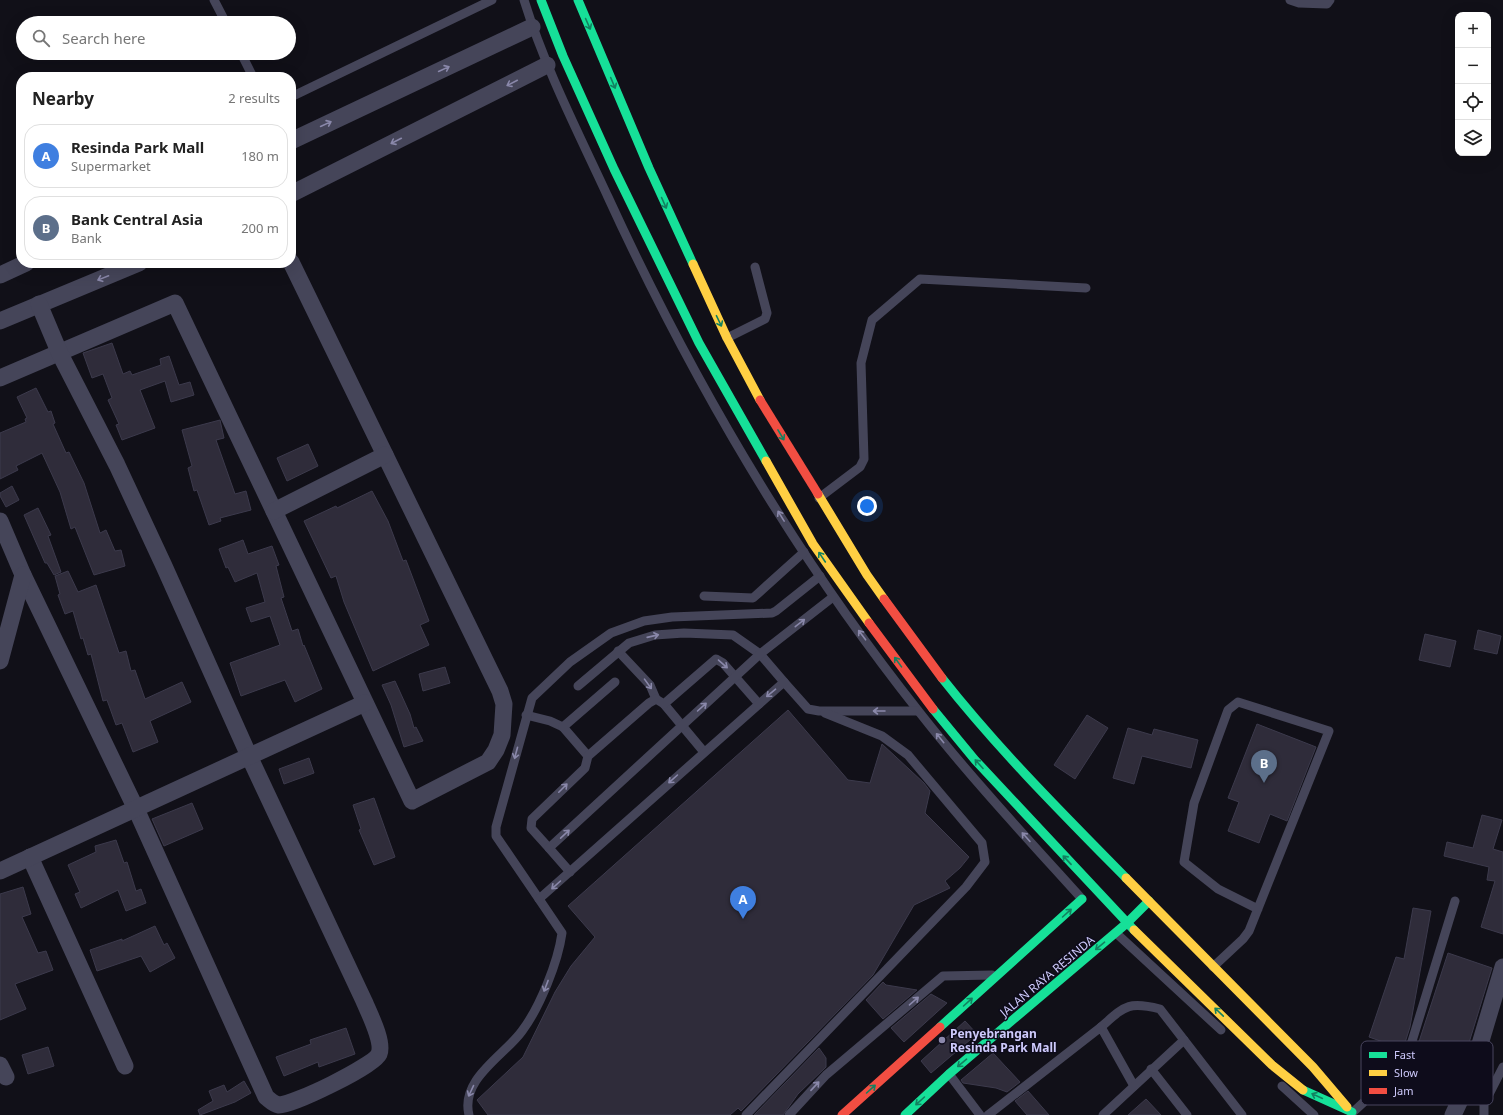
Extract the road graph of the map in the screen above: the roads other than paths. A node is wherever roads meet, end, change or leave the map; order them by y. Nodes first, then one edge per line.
1 (214, 0) edge
2 (492, 0) edge
3 (524, 0) edge
4 (541, 0) edge
5 (578, 0) edge
6 (1290, 0) edge
7 (1330, 0) edge
8 (222, 16) edge
9 (532, 27) junction
10 (244, 60) edge
11 (547, 65) junction
12 (250, 72) edge
13 (296, 95) edge
14 (296, 139) edge
15 (296, 191) edge
16 (755, 266) dead end
17 (16, 268) edge
18 (127, 268) edge
19 (294, 268) edge
20 (0, 275) edge
21 (1086, 288) dead end
22 (39, 304) junction
23 (0, 321) edge
24 (727, 338) junction
25 (60, 354) junction
26 (0, 378) edge
27 (385, 455) junction
28 (819, 498) junction
29 (274, 511) junction
30 (0, 521) edge
31 (804, 552) junction
32 (23, 575) junction
33 (820, 576) junction
34 (704, 596) dead end
35 (833, 597) junction
36 (618, 651) junction
37 (760, 654) junction
38 (0, 661) edge
39 (735, 677) junction
40 (615, 682) dead end
41 (784, 682) junction
42 (578, 686) dead end
43 (656, 699) junction
44 (365, 703) junction
45 (664, 704) junction
46 (759, 704) junction
47 (819, 710) junction
48 (918, 711) junction
49 (526, 715) junction
50 (682, 725) junction
51 (563, 727) junction
52 (704, 752) junction
53 (249, 756) junction
54 (588, 756) junction
55 (136, 809) junction
56 (549, 848) junction
57 (30, 858) junction
58 (0, 871) edge
59 (570, 872) junction
60 (539, 899) junction
61 (1082, 899) joint
62 (1149, 901) junction
63 (1455, 901) dead end
64 (1258, 908) junction
65 (1127, 923) junction
66 (1116, 933) junction
67 (1213, 967) junction
68 (1503, 967) edge
69 (998, 975) junction
70 (1101, 1027) junction
71 (1226, 1035) dead end
72 (1184, 1040) junction
73 (1413, 1041) edge
74 (1481, 1041) edge
75 (1244, 1051) dead end
76 (126, 1066) dead end
77 (1503, 1067) edge
78 (1151, 1070) junction
79 (950, 1074) junction
80 (1134, 1086) junction
81 (1493, 1086) edge
82 (1362, 1105) edge
83 (1458, 1105) edge
84 (1352, 1114) edge
85 (469, 1115) edge
86 (746, 1115) edge
87 (789, 1115) edge
88 (842, 1115) edge
89 (904, 1115) edge
90 (980, 1115) edge
91 (988, 1115) edge
92 (1103, 1115) edge
93 (1187, 1115) edge
94 (1242, 1115) edge
95 (1314, 1115) edge
96 (1453, 1115) edge

1 - 8 lane
2 - 13 lane
3 - 9 lane
65 -> 4 main road
5 -> 24 main road
6 - 7 lane
9 - 11 lane
14 -> 9 street
10 - 12 lane
11 -> 15 street
31 -> 11 lane
16 - 24 lane
17 - 20 street
18 -> 22 street
19 - 27 street
21 - 28 lane
22 - 23 street
22 - 25 street
24 -> 28 main road
25 - 26 street
25 - 29 street
25 - 53 street
27 - 29 street
27 - 44 street
28 - 62 main road
29 - 44 street
30 - 32 street
31 - 33 lane
31 - 34 lane
32 - 38 street
32 - 55 street
33 - 35 lane
33 - 49 lane
37 -> 35 lane
48 -> 35 lane
36 -> 37 lane
36 - 42 lane
36 -> 43 lane
37 - 39 lane
37 - 41 lane
45 -> 39 lane
39 - 46 lane
50 -> 39 lane
40 - 51 lane
41 -> 46 lane
41 - 47 lane
43 - 45 lane
43 - 54 lane
44 - 53 street
45 - 50 lane
46 - 52 lane
48 -> 47 lane
47 - 86 lane
61 -> 48 lane
49 - 51 lane
49 -> 60 lane
50 - 52 lane
56 -> 50 lane
51 - 54 lane
52 -> 59 lane
53 - 55 street
53 - 55 street
56 -> 54 lane
55 - 57 street
56 - 59 lane
57 - 58 street
57 - 76 street
59 -> 60 lane
60 -> 85 lane
69 -> 61 main road
62 - 65 main road, JALAN RAYA RESINDA
62 - 67 main road
63 - 73 lane
64 - 64 lane
64 - 67 lane
65 - 66 main road, JALAN RAYA RESINDA
84 -> 65 main road
66 - 71 lane
66 -> 79 main road, JALAN RAYA RESINDA
67 - 84 main road
68 - 74 street
87 -> 69 lane
88 -> 69 main road
70 - 72 lane
70 - 80 lane
70 - 91 lane
72 - 78 lane
72 - 94 lane
75 - 95 lane
77 - 81 lane
78 - 80 lane
78 - 93 lane
79 -> 89 main road, JALAN RAYA RESINDA
79 - 90 lane
80 - 92 lane
82 - 84 lane
83 - 96 street

